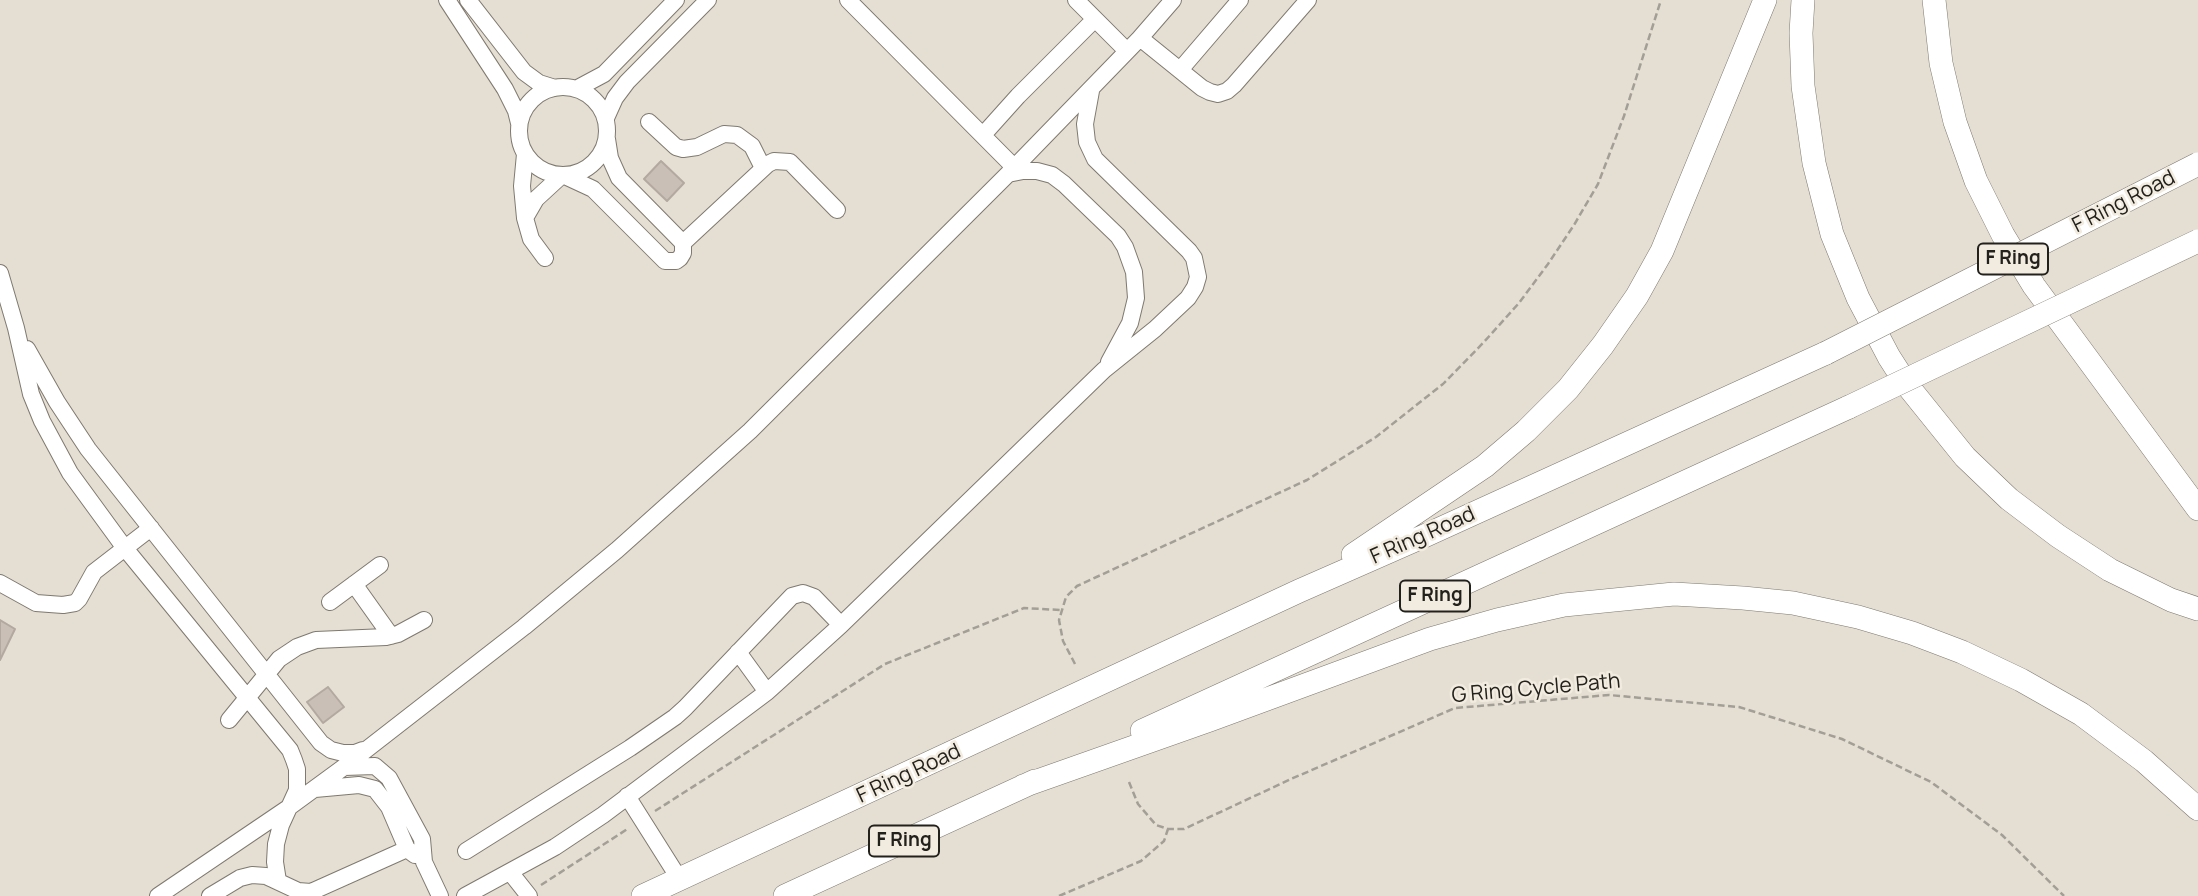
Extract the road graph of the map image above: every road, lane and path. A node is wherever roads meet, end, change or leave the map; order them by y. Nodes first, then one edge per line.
1 (447, 0) edge
2 (468, 0) edge
3 (676, 0) edge
4 (708, 0) edge
5 (848, 0) edge
6 (1076, 0) edge
7 (1173, 0) edge
8 (1240, 0) edge
9 (1308, 0) edge
10 (1661, 0) edge
11 (1765, 0) edge
12 (1803, 0) edge
13 (1934, 0) edge
14 (1095, 19) junction
15 (1140, 38) junction
16 (1126, 50) junction
17 (1180, 70) junction
18 (555, 88) junction
19 (576, 89) junction
20 (1091, 89) junction
21 (606, 118) junction
22 (649, 122) dead end
23 (519, 123) junction
24 (983, 135) junction
25 (607, 139) junction
26 (525, 154) junction
27 (2198, 164) edge
28 (763, 169) junction
29 (1012, 171) junction
30 (563, 176) junction
31 (837, 210) dead end
32 (525, 218) junction
33 (2198, 241) edge
34 (683, 243) junction
35 (545, 258) dead end
36 (0, 274) edge
37 (16, 328) junction
38 (1104, 370) junction
39 (2198, 509) edge
40 (151, 528) junction
41 (124, 547) junction
42 (380, 565) dead end
43 (0, 583) edge
44 (354, 584) junction
45 (1298, 591) junction
46 (330, 602) dead end
47 (2198, 609) edge
48 (1061, 610) junction
49 (424, 620) dead end
50 (841, 625) junction
51 (391, 636) junction
52 (738, 652) junction
53 (1075, 664) dead end
54 (266, 675) junction
55 (767, 692) junction
56 (247, 698) junction
57 (229, 720) dead end
58 (367, 749) junction
59 (344, 767) junction
60 (1129, 782) dead end
61 (1023, 786) junction
62 (313, 789) junction
63 (627, 796) junction
64 (288, 808) junction
65 (2198, 809) edge
66 (643, 819) junction
67 (1168, 829) junction
68 (407, 849) junction
69 (466, 850) dead end
70 (424, 862) junction
71 (510, 872) junction
72 (680, 880) junction
73 (278, 881) junction
74 (528, 895) edge
75 (158, 896) edge
76 (210, 896) edge
77 (440, 896) edge
78 (465, 896) edge
79 (643, 896) edge
80 (785, 896) edge
81 (1059, 896) edge
82 (2064, 896) edge

1 - 23 street
2 - 18 street
3 - 19 street
4 - 21 street
5 - 24 street
6 - 14 street
7 - 15 street
8 - 17 street
9 - 17 street
10 - 48 path
11 - 45 highway
12 - 47 highway
13 - 39 highway
14 - 16 street
14 - 24 street
15 - 16 street
15 - 17 street
16 - 20 street
18 - 19 street
18 - 23 street
19 - 21 street
20 - 29 street
20 - 38 street
21 - 25 street
22 - 28 street
23 - 26 street
24 - 29 street
25 - 30 street
25 - 34 street
26 - 30 street
26 - 32 street
27 - 45 highway, F Ring Road / F Ring, bridge
28 - 31 street
28 - 34 street
29 - 38 street
29 - 58 street
30 - 32 street
30 - 34 street
32 - 35 street
33 - 61 highway, F Ring, bridge
36 - 37 street
37 - 40 street
37 - 41 street
38 - 50 street
40 - 41 street
40 - 54 street
41 - 43 street
41 - 56 street
42 - 44 street
44 - 46 street
44 - 51 street
45 - 72 highway, F Ring Road / F Ring
48 - 53 path
48 - 66 path
49 - 51 street
50 - 52 street
50 - 55 street
51 - 54 street
52 - 55 street
52 - 69 street
54 - 56 street
54 - 58 street
55 - 63 street
56 - 57 street
56 - 64 street
58 - 59 street
59 - 62 street
59 - 70 street
60 - 67 path
61 - 65 highway
61 - 80 highway, F Ring
62 - 64 street
62 - 68 street
63 - 66 street
63 - 71 street
64 - 73 street
64 - 75 street
66 - 72 street
66 - 74 path
67 - 81 path
67 - 82 path, G Ring Cycle Path
68 - 70 street
68 - 73 street
70 - 77 street
71 - 74 street
71 - 78 street
72 - 79 highway, F Ring Road / F Ring
73 - 76 street

